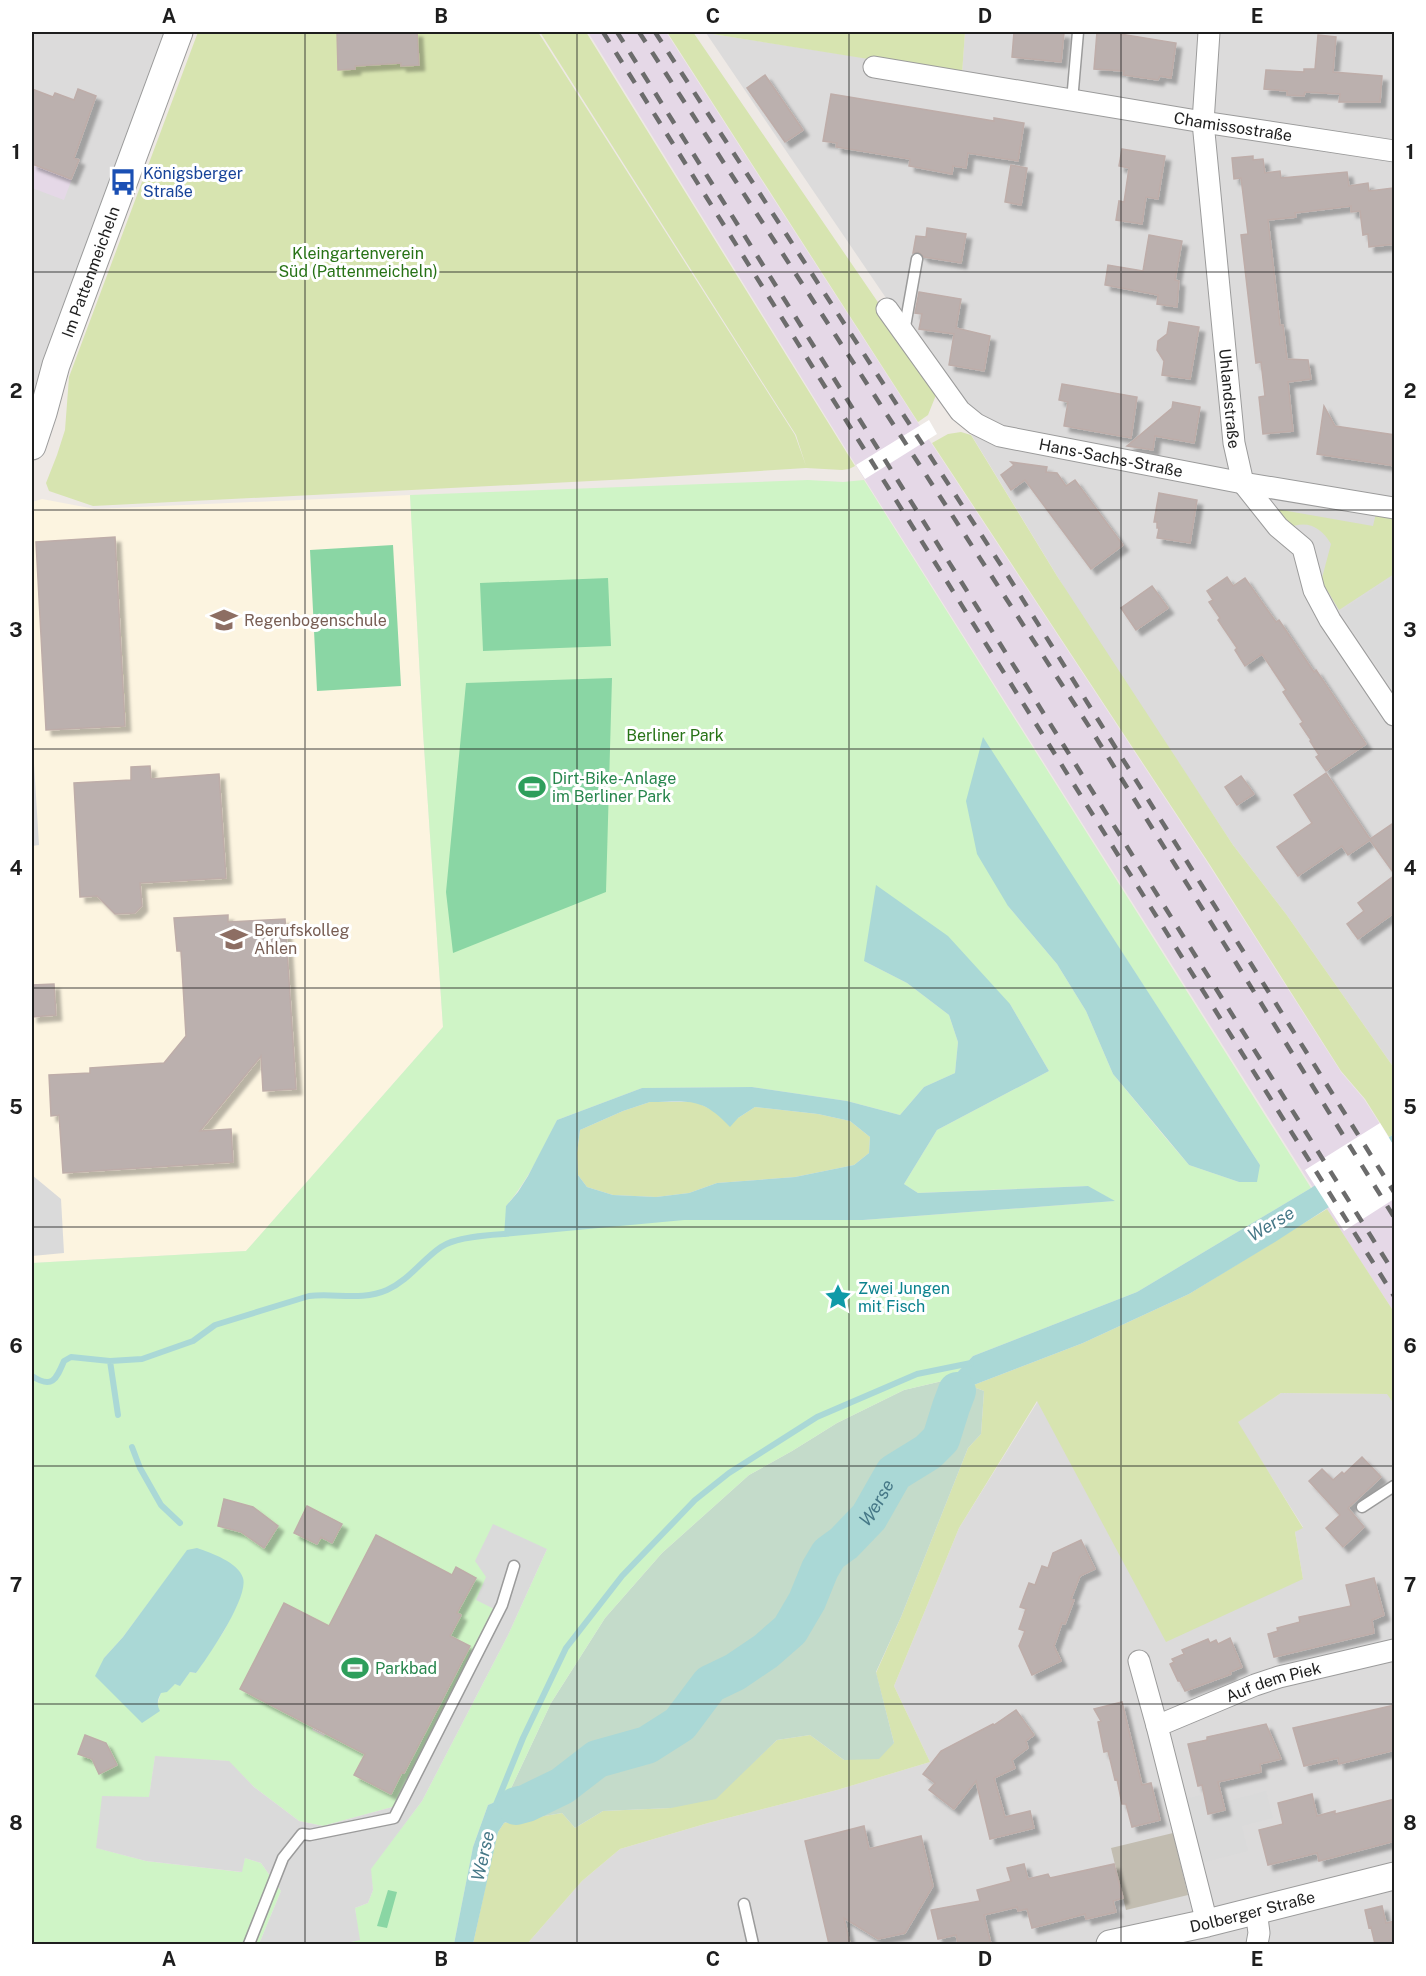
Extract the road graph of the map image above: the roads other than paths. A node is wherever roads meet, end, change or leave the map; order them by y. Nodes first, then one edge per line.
1 (179, 32) edge
2 (1078, 32) edge
3 (1209, 32) edge
4 (874, 67) dead end
5 (1072, 101) junction
6 (1203, 123) junction
7 (1395, 151) edge
8 (917, 259) dead end
9 (887, 309) dead end
10 (904, 332) junction
11 (32, 446) edge
12 (1243, 483) junction
13 (1395, 508) edge
14 (1395, 715) edge
15 (1395, 1486) edge
16 (1362, 1507) dead end
17 (514, 1566) dead end
18 (1395, 1650) edge
19 (1139, 1661) dead end
20 (1156, 1726) junction
21 (1395, 1876) edge
22 (744, 1904) dead end
23 (1256, 1910) junction
24 (1207, 1923) junction
25 (249, 1944) edge
26 (753, 1944) edge
27 (1110, 1944) edge
28 (1257, 1944) edge

1 - 11 street, Im Pattenmeicheln
2 - 5 lane
3 - 6 street, Uhlandstraße
4 - 5 street, Chamissostraße
5 - 6 street, Chamissostraße
6 - 7 street, Chamissostraße
6 - 12 street, Uhlandstraße
8 - 10 lane
9 - 10 street, Hans-Sachs-Straße
10 - 12 street, Hans-Sachs-Straße
12 - 13 street, Hans-Sachs-Straße
12 - 14 street, Uhlandstraße
15 - 16 lane
17 - 25 lane
18 - 20 street, Auf dem Piek
19 - 20 street
20 - 24 street
21 - 23 street, Dolberger Straße
22 - 26 lane
23 - 24 street, Dolberger Straße
23 - 28 street
24 - 27 street, Dolberger Straße

